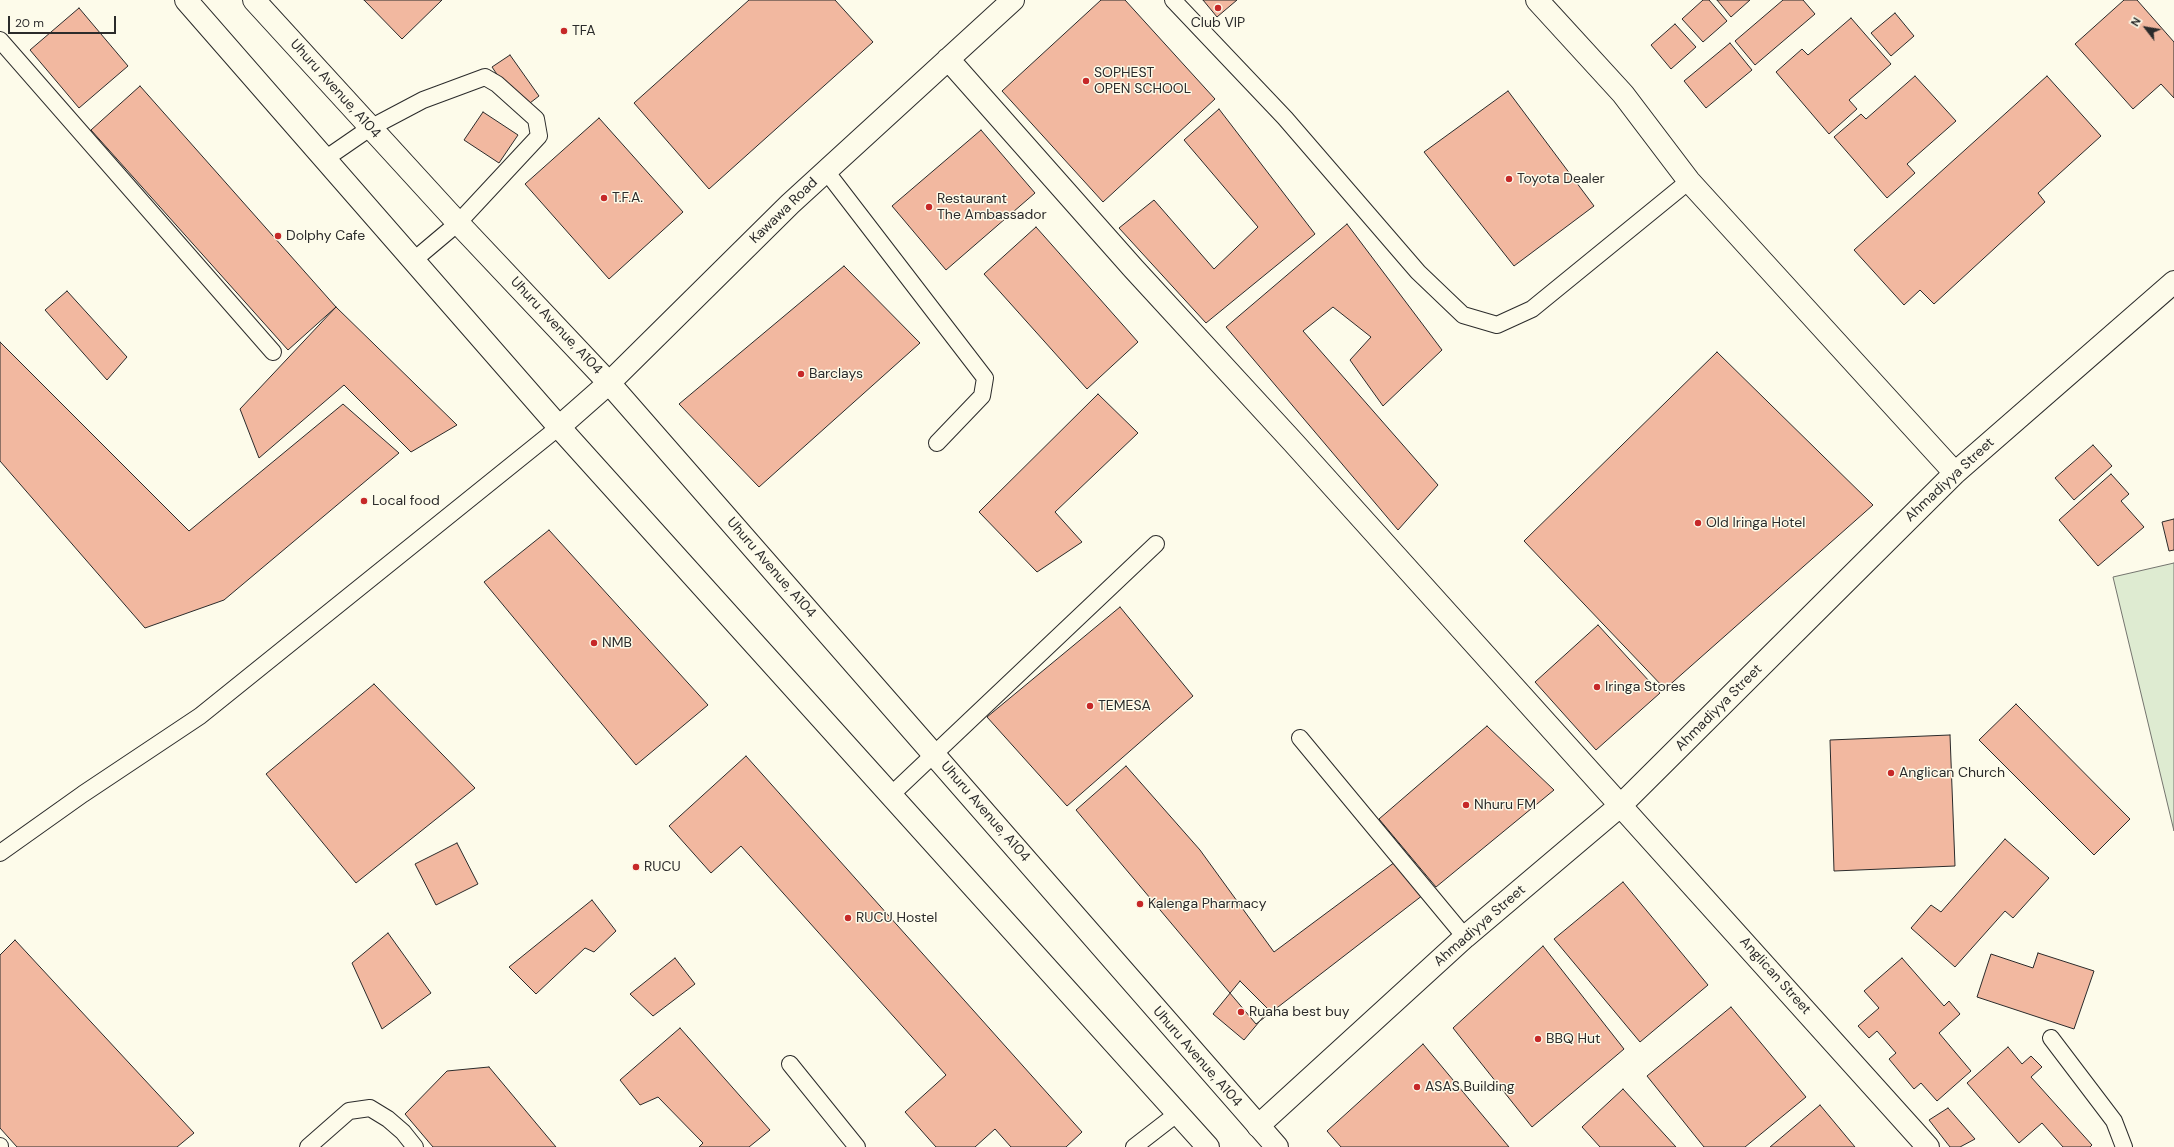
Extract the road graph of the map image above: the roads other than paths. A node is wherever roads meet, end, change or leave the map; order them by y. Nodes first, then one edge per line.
1 (186, 0) edge
2 (254, 0) edge
3 (1014, 0) edge
4 (1173, 0) edge
5 (1537, 0) edge
6 (0, 40) edge
7 (948, 59) junction
8 (370, 128) junction
9 (325, 159) junction
10 (826, 171) junction
11 (1689, 181) junction
12 (458, 223) junction
13 (414, 260) junction
14 (2174, 282) edge
15 (273, 352) dead end
16 (609, 383) junction
17 (559, 427) junction
18 (937, 443) dead end
19 (1955, 473) junction
20 (1156, 544) dead end
21 (1300, 738) dead end
22 (935, 754) junction
23 (892, 794) junction
24 (1621, 805) junction
25 (0, 852) edge
26 (1464, 937) junction
27 (2051, 1038) dead end
28 (790, 1064) dead end
29 (1178, 1113) junction
30 (1258, 1126) junction
31 (308, 1147) edge
32 (415, 1147) edge
33 (857, 1147) edge
34 (1134, 1147) edge
35 (1208, 1147) edge
36 (1277, 1147) edge
37 (1928, 1147) edge
38 (2124, 1147) edge

1 - 9 main road
2 - 8 main road, Uhuru Avenue, A104
3 - 7 main road, Kawawa Road
4 - 11 lane
5 - 11 main road
6 - 15 lane
7 - 10 main road, Kawawa Road
7 - 24 main road, Anglican Street
8 - 9 lane
8 - 12 main road, Uhuru Avenue, A104
8 - 12 lane
9 - 13 main road
10 - 16 main road, Kawawa Road
10 - 18 lane
11 - 19 main road
12 - 13 lane
12 - 16 main road, Uhuru Avenue, A104
13 - 17 main road
14 - 19 main road, Ahmadiyya Street
16 - 17 main road, Kawawa Road
16 - 22 main road, Uhuru Avenue, A104
17 - 23 main road
17 - 25 lane
19 - 24 main road, Ahmadiyya Street
20 - 22 lane
21 - 26 lane
22 - 23 lane
22 - 30 main road, Uhuru Avenue, A104
23 - 29 main road
24 - 26 main road, Ahmadiyya Street
24 - 37 main road, Anglican Street
26 - 30 main road, Ahmadiyya Street
27 - 38 lane
28 - 33 lane
29 - 34 lane
29 - 35 main road
30 - 36 main road, Uhuru Avenue, A104
31 - 32 lane

